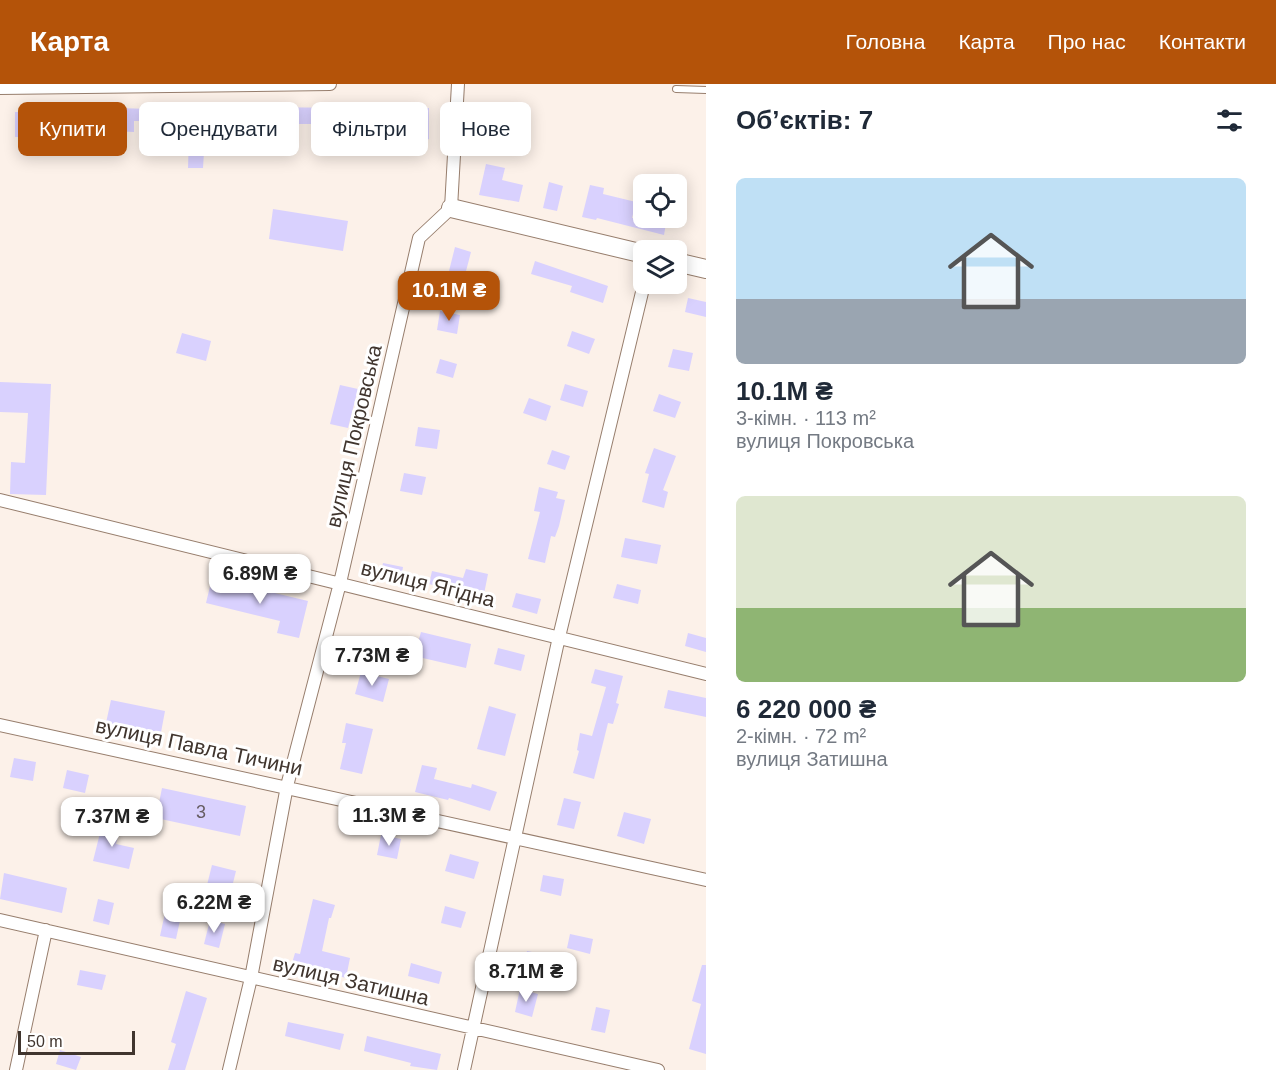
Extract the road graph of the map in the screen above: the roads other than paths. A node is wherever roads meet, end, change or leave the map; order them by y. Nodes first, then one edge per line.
1 (330, 84) edge
2 (458, 84) edge
3 (0, 88) edge
4 (676, 89) dead end
5 (706, 90) edge
6 (451, 208) junction
7 (633, 251) edge
8 (687, 264) edge
9 (706, 268) edge
10 (642, 294) edge
11 (0, 500) edge
12 (340, 583) junction
13 (560, 637) junction
14 (706, 674) edge
15 (0, 725) edge
16 (288, 786) junction
17 (515, 839) junction
18 (706, 880) edge
19 (0, 920) edge
20 (46, 930) junction
21 (251, 978) junction
22 (473, 1029) junction
23 (16, 1070) edge
24 (229, 1070) edge
25 (464, 1070) edge
26 (658, 1070) edge

1 - 3 street
2 - 6 street
4 - 5 lane
6 - 7 street
6 - 12 street, вулиця Покровська
8 - 9 street
10 - 13 street
11 - 12 street, вулиця Ягідна
12 - 13 street, вулиця Ягідна
12 - 16 street, вулиця Покровська
13 - 14 street, вулиця Ягідна
13 - 17 street
15 - 16 street, вулиця Павла Тичини
16 - 17 street, вулиця Павла Тичини
16 - 21 street, вулиця Покровська
17 - 18 street, вулиця Павла Тичини
17 - 22 street
19 - 20 street, вулиця Затишна
20 - 21 street, вулиця Затишна
20 - 23 street
21 - 22 street, вулиця Затишна
21 - 24 street, вулиця Покровська
22 - 25 street
22 - 26 street, вулиця Затишна

